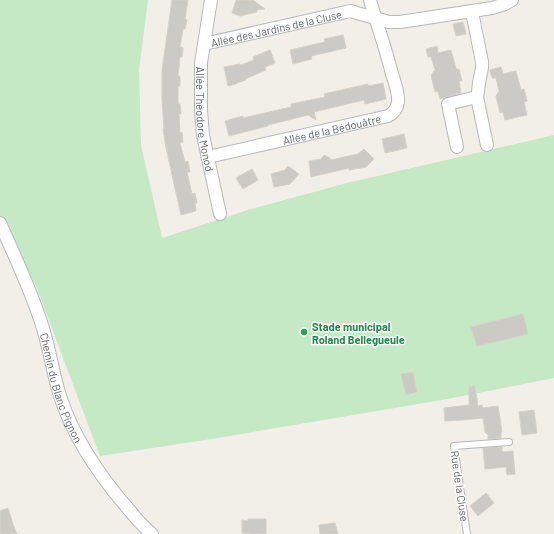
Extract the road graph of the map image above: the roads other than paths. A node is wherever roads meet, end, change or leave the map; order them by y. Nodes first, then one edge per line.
1 (211, 0) edge
2 (370, 0) edge
3 (512, 0) edge
4 (472, 12) junction
5 (375, 18) junction
6 (204, 44) junction
7 (477, 97) junction
8 (487, 145) dead end
9 (457, 147) dead end
10 (208, 157) junction
11 (220, 214) dead end
12 (0, 223) edge
13 (510, 442) dead end
14 (152, 534) edge
15 (467, 534) edge

1 - 6 street, Allée Théodore Monod
2 - 5 street
3 - 4 street, Allée des Jardins de la Cluse
4 - 5 street, Allée des Jardins de la Cluse
4 - 7 street
5 - 6 street, Allée des Jardins de la Cluse
5 - 10 street, Allée de la Bédouâtre
6 - 10 street, Allée Théodore Monod
7 - 8 street
7 - 9 street
10 - 11 street, Allée Théodore Monod
12 - 14 street, Chemin du Blanc Pignon
13 - 15 lane, Rue de la Cluse

